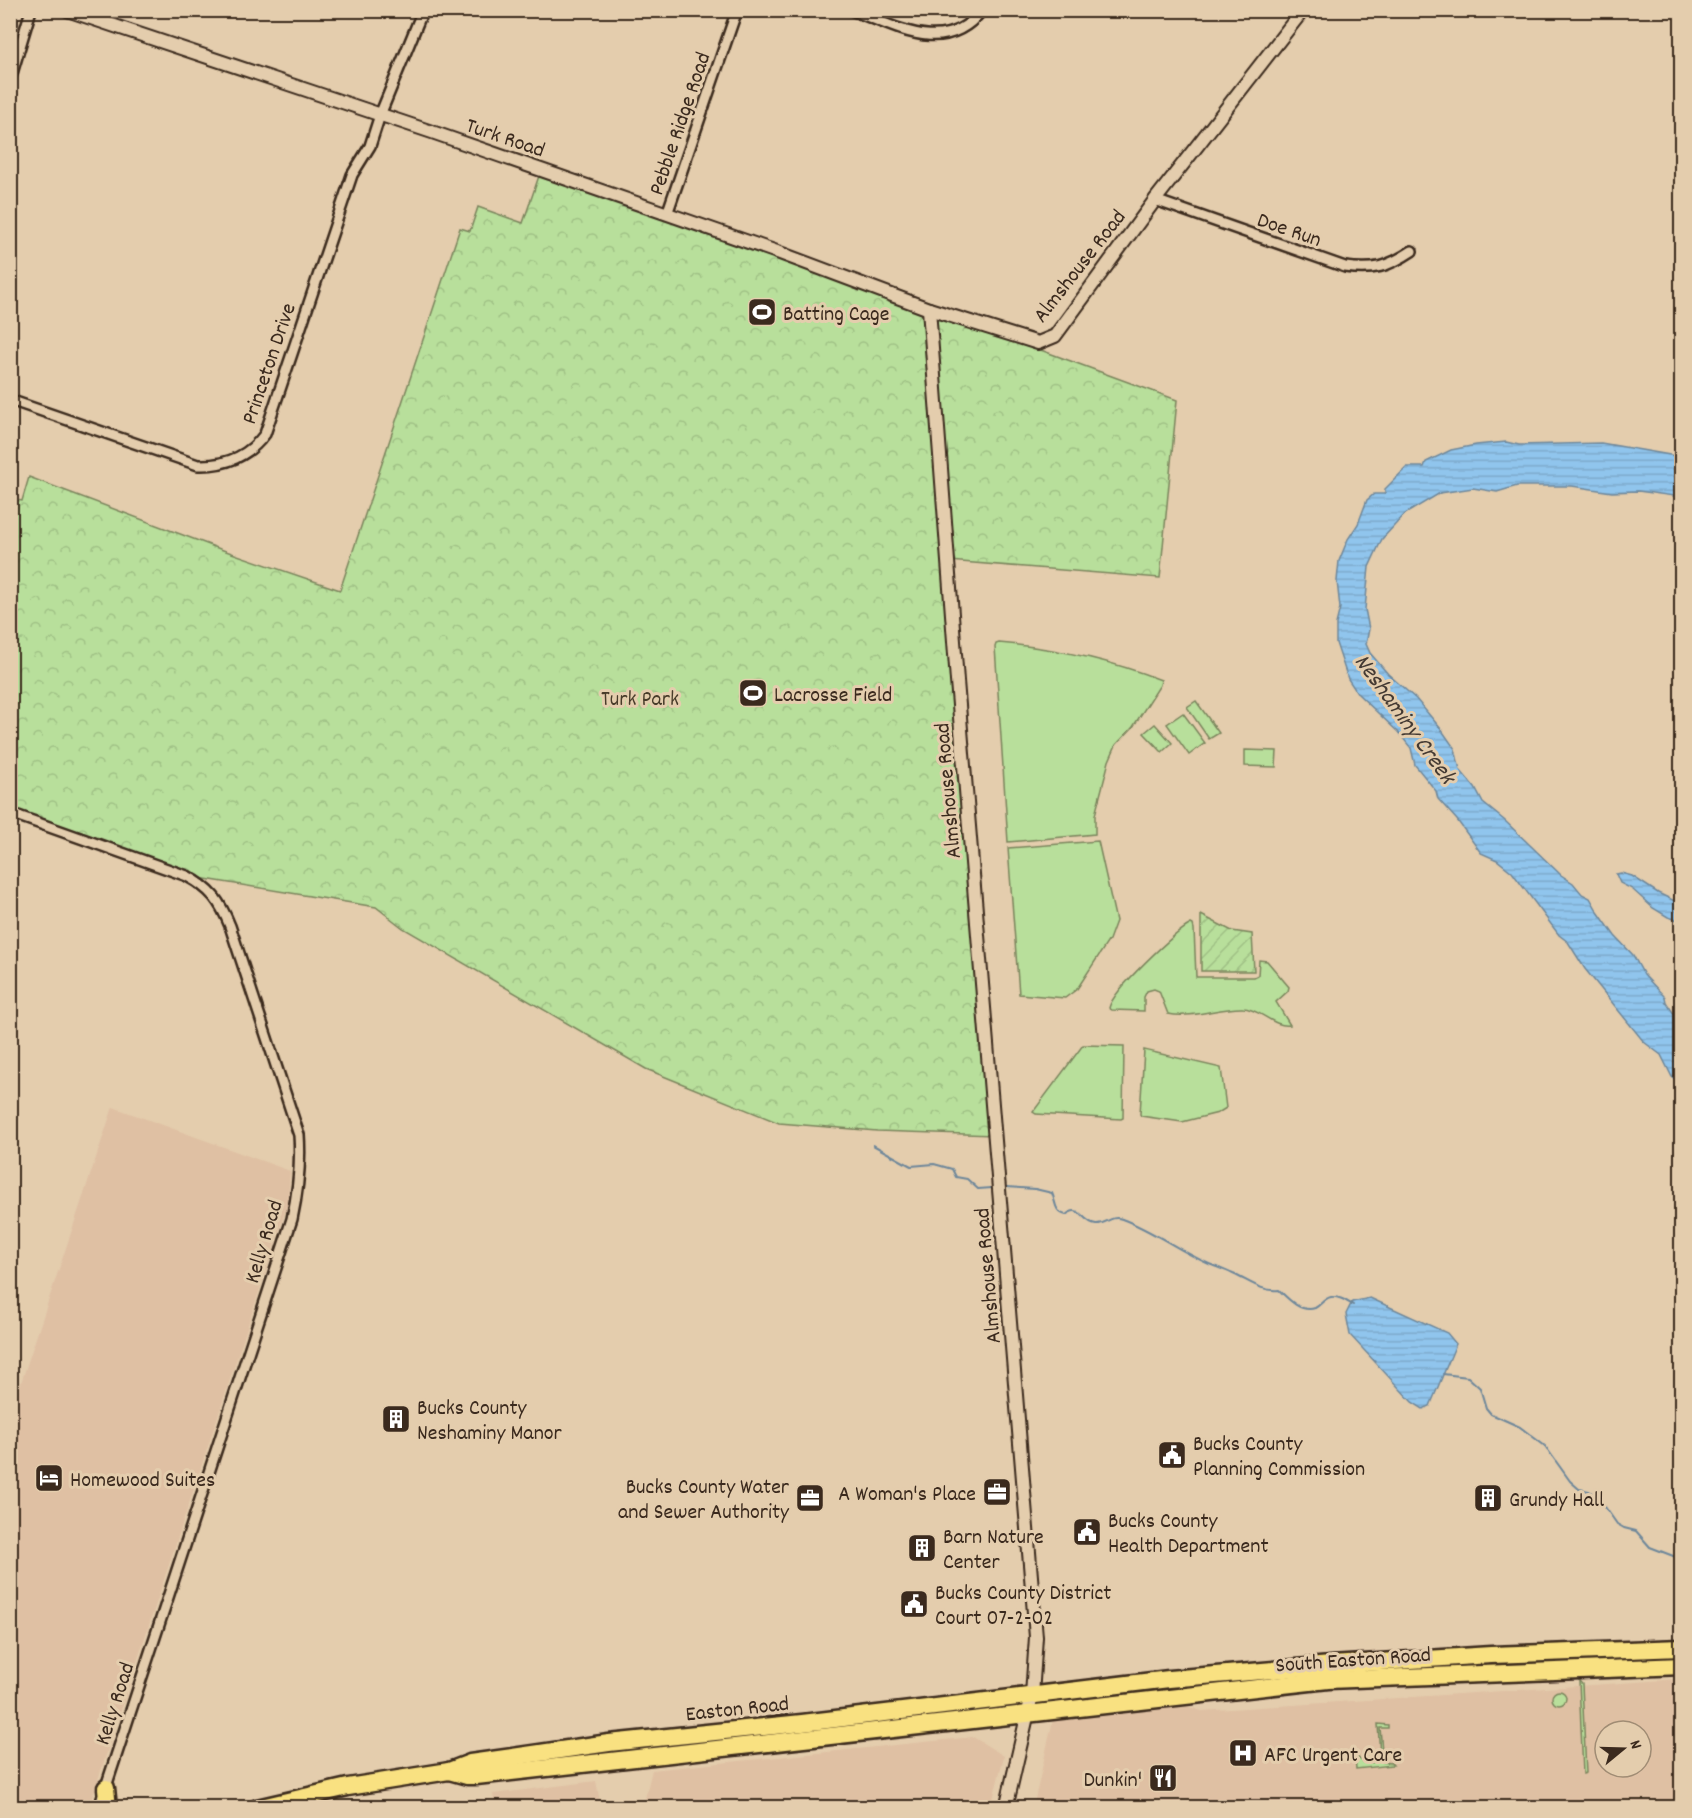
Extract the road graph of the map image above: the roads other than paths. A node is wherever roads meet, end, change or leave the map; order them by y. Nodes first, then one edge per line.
1 (31, 10) edge
2 (67, 10) edge
3 (423, 10) edge
4 (737, 10) edge
5 (851, 10) edge
6 (982, 10) edge
7 (1303, 10) edge
8 (10, 80) edge
9 (381, 115) junction
10 (1155, 200) junction
11 (667, 214) junction
12 (1412, 251) dead end
13 (929, 309) junction
14 (10, 400) edge
15 (10, 813) edge
16 (1682, 1648) edge
17 (1682, 1666) edge
18 (1032, 1695) junction
19 (1028, 1712) junction
20 (449, 1771) junction
21 (106, 1788) junction
22 (99, 1808) edge
23 (108, 1808) edge
24 (257, 1808) edge
25 (1006, 1808) edge

1 - 8 street
2 - 9 street, Turk Road
3 - 9 street, Princeton Drive
4 - 11 street, Pebble Ridge Road
5 - 6 street
7 - 10 street, Almshouse Road
9 - 11 street, Turk Road
9 - 14 street, Princeton Drive
10 - 12 street, Doe Run
10 - 13 street, Almshouse Road
11 - 13 street, Turk Road
13 - 18 street, Almshouse Road
15 - 21 street, Kelly Road
16 - 18 highway, South Easton Road
17 - 19 highway, South Easton Road
18 - 19 street, Almshouse Road
18 - 20 highway, Easton Road
19 - 20 highway, Easton Road
19 - 25 street, Almshouse Road
20 - 24 highway, Easton Road
21 - 22 street, Kelly Road
21 - 23 highway

